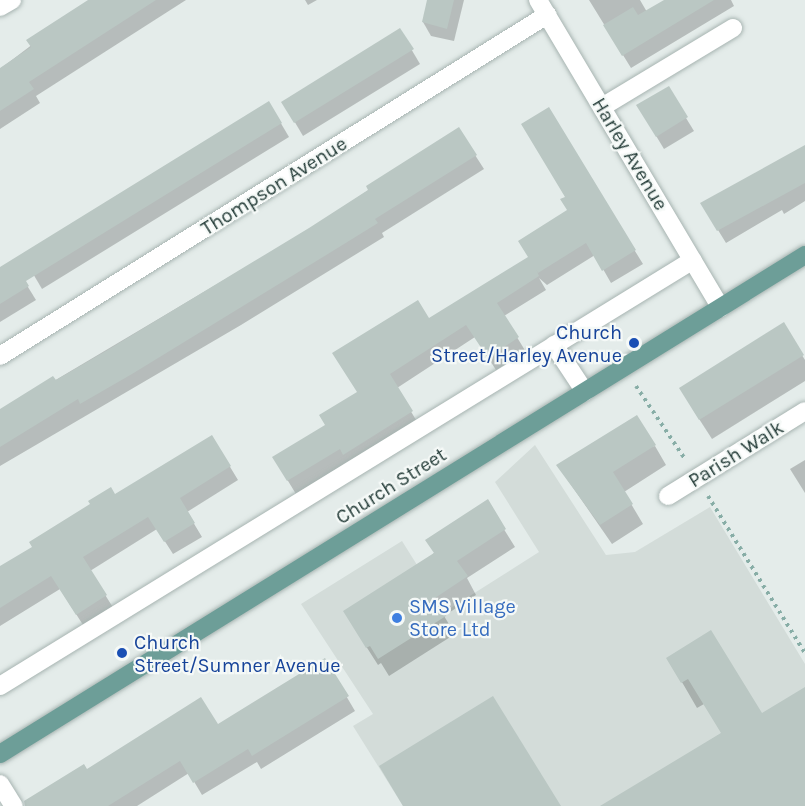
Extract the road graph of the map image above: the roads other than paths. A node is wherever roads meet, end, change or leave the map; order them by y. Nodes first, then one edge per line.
1 (12, 0) edge
2 (0, 7) edge
3 (543, 8) edge
4 (733, 28) dead end
5 (602, 107) junction
6 (804, 258) edge
7 (693, 260) junction
8 (721, 308) junction
9 (554, 345) junction
10 (0, 356) edge
11 (585, 392) junction
12 (805, 411) edge
13 (668, 496) dead end
14 (0, 686) edge
15 (0, 754) edge
16 (0, 784) edge
17 (14, 806) edge

1 - 2 street
3 - 5 street, Harley Avenue
3 - 10 street, Thompson Avenue
4 - 5 street
5 - 7 street, Harley Avenue
6 - 8 main road, Church Street
7 - 8 street, Harley Avenue
7 - 9 street
8 - 11 main road, Church Street
9 - 11 street
9 - 14 street
11 - 15 main road, Church Street
12 - 13 street, Parish Walk
16 - 17 street

